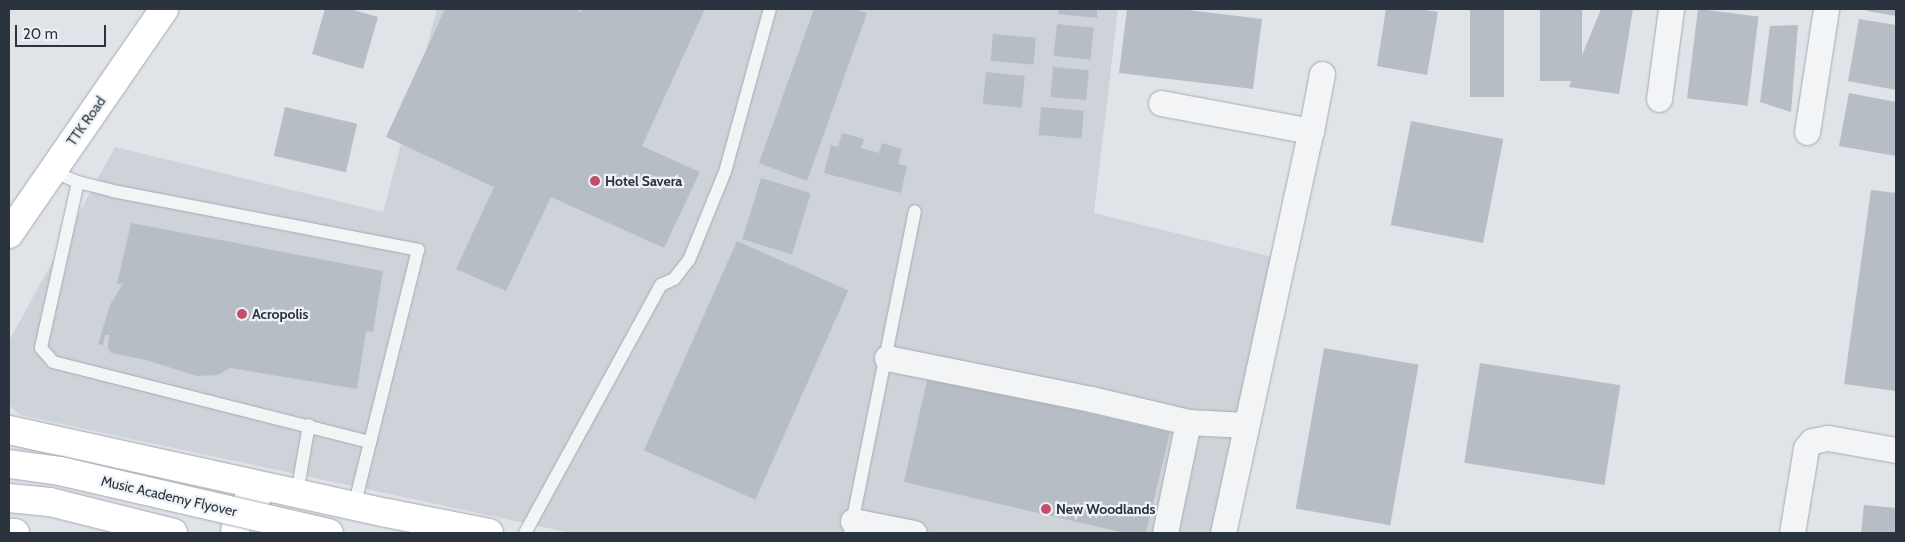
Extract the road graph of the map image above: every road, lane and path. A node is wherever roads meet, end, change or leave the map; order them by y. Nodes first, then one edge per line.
1 (164, 9) edge
2 (770, 9) edge
3 (1671, 9) edge
4 (1826, 9) edge
5 (1322, 74) dead end
6 (1659, 99) dead end
7 (1161, 103) dead end
8 (1310, 131) junction
9 (1807, 132) dead end
10 (52, 172) junction
11 (78, 182) junction
12 (915, 212) dead end
13 (9, 234) edge
14 (887, 358) junction
15 (1188, 422) junction
16 (309, 425) junction
17 (1246, 425) junction
18 (9, 430) edge
19 (370, 442) junction
20 (1896, 450) edge
21 (9, 464) edge
22 (288, 491) junction
23 (9, 498) edge
24 (354, 506) junction
25 (851, 527) edge
26 (9, 533) edge
27 (15, 533) edge
28 (173, 533) edge
29 (235, 533) edge
30 (329, 533) edge
31 (489, 533) edge
32 (525, 533) edge
33 (914, 533) edge
34 (1165, 533) edge
35 (1223, 533) edge
36 (1792, 533) edge

1 - 10 main road, TTK Road
2 - 32 lane
3 - 6 street
4 - 9 street
5 - 8 street
7 - 8 street
8 - 17 street
10 - 11 lane
10 - 13 main road, TTK Road
11 - 16 lane
11 - 19 lane
12 - 14 lane
14 - 15 street
14 - 25 lane
15 - 17 street
15 - 34 street
16 - 19 lane
16 - 22 lane
17 - 35 street
18 - 22 main road
19 - 24 lane
20 - 36 street
21 - 30 main road, Music Academy Flyover, bridge
22 - 24 main road
22 - 29 main road
23 - 28 main road
24 - 31 main road
25 - 33 street
26 - 27 main road

